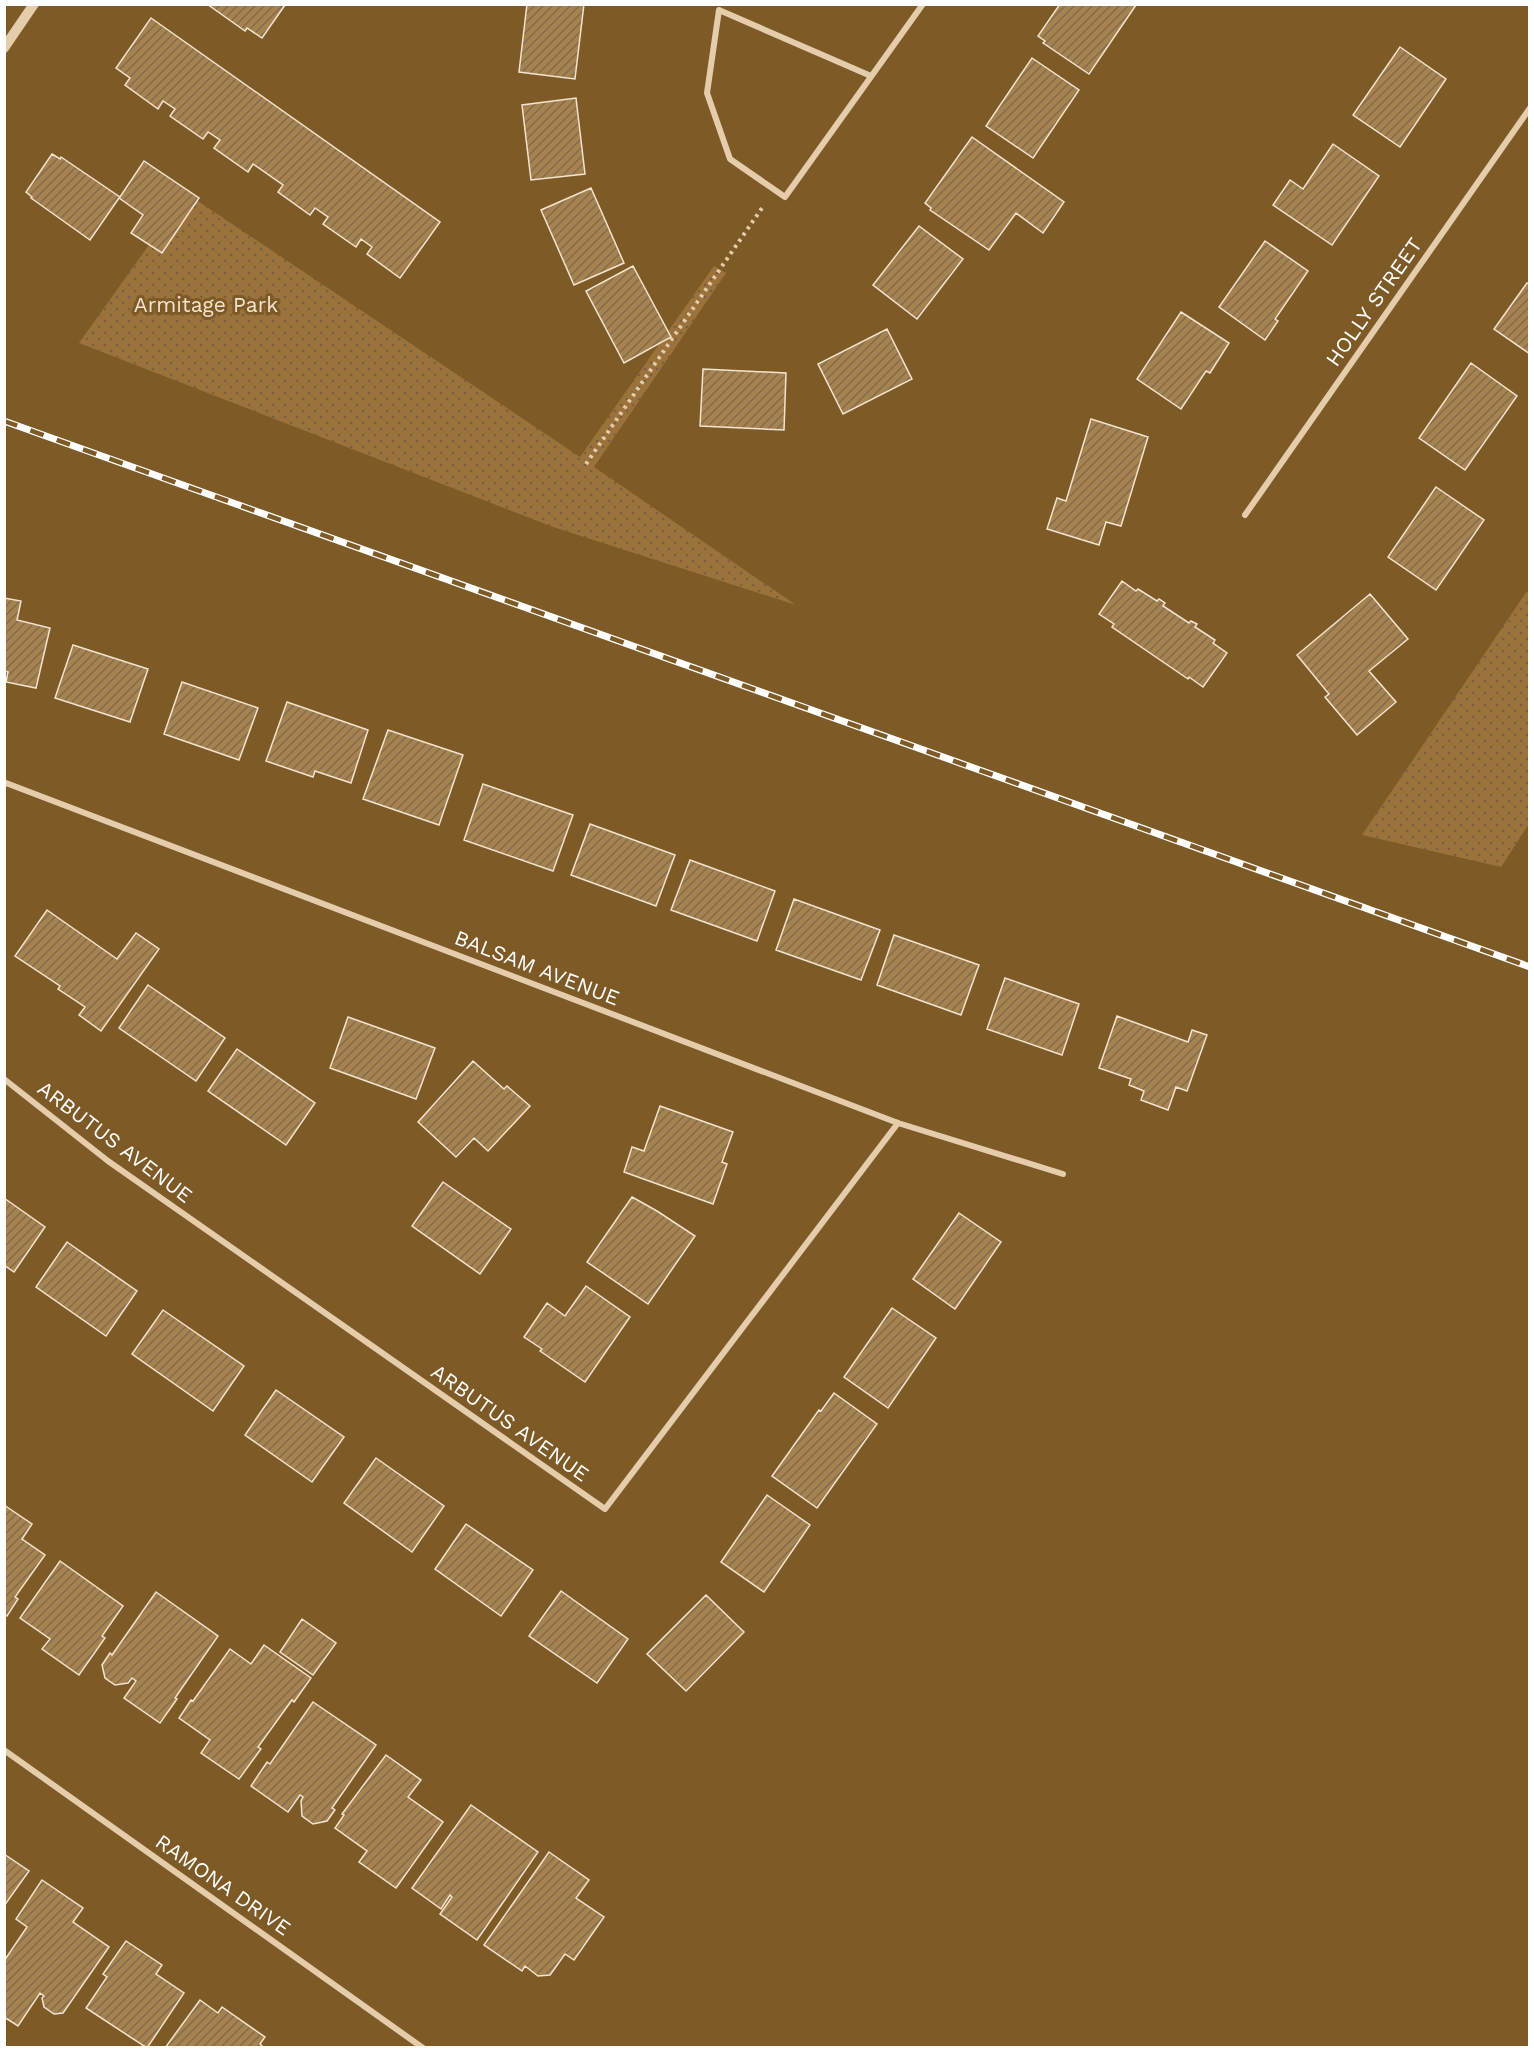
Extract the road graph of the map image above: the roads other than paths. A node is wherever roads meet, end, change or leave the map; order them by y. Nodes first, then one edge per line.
1 (34, 4) edge
2 (923, 4) edge
3 (4, 48) edge
4 (871, 76) junction
5 (1530, 108) edge
6 (1245, 515) dead end
7 (4, 785) edge
8 (4, 1079) edge
9 (898, 1123) junction
10 (1063, 1174) dead end
11 (4, 1750) edge
12 (423, 2048) edge

1 - 3 street
2 - 4 street
4 - 4 street
5 - 6 street, HOLLY STREET
7 - 9 street, BALSAM AVENUE
8 - 9 street, ARBUTUS AVENUE
9 - 10 street, BALSAM AVENUE
11 - 12 street, RAMONA DRIVE

